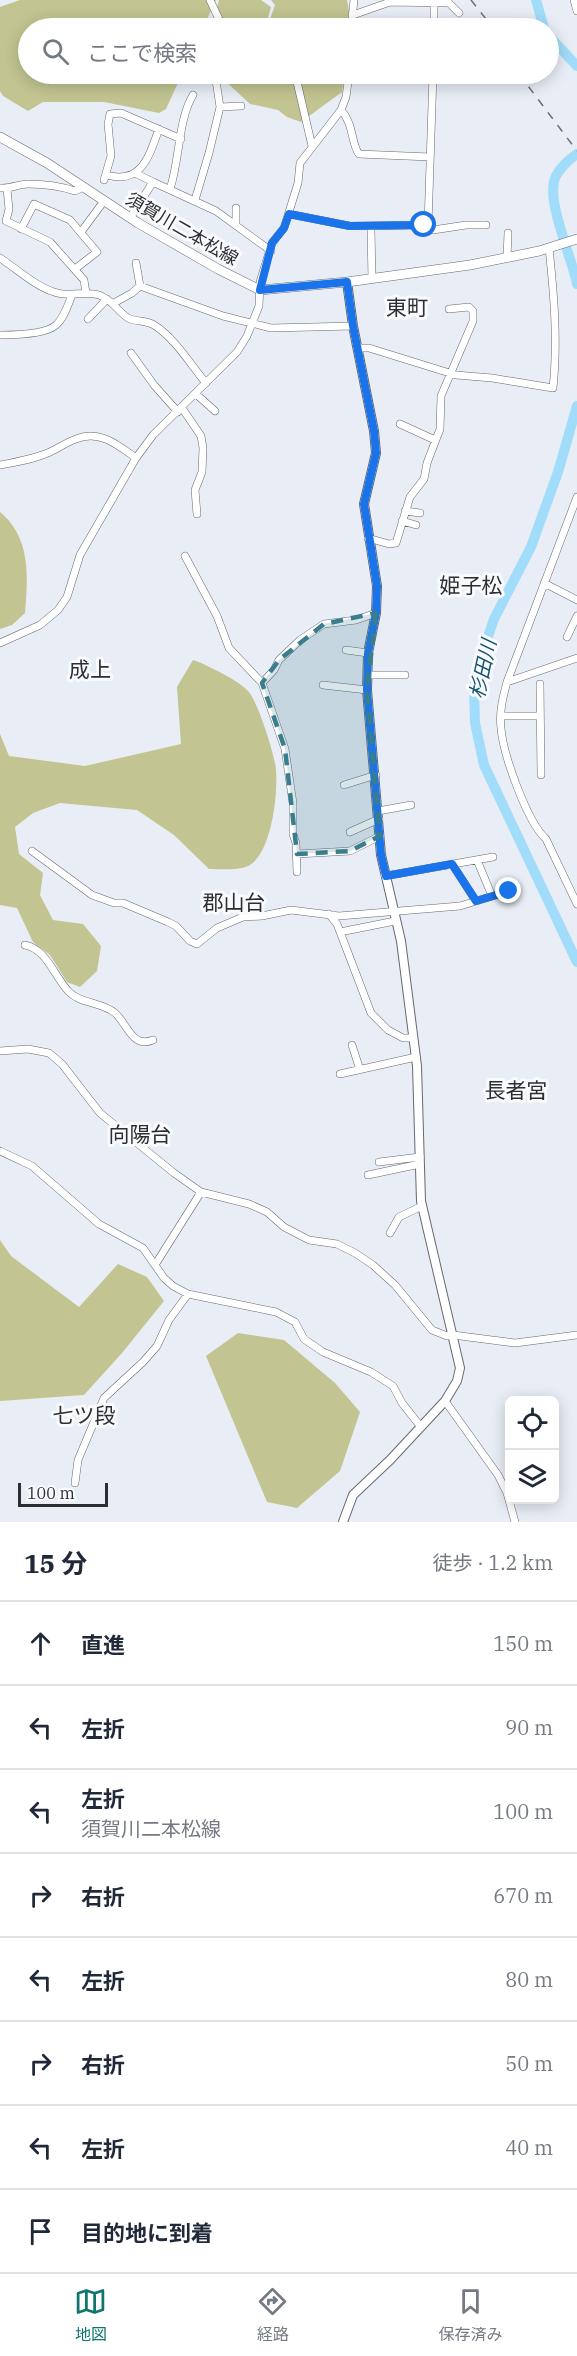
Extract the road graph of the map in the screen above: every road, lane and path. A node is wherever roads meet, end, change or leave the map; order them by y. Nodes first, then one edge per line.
1 (210, 0) edge
2 (354, 0) edge
3 (434, 2) junction
4 (459, 13) dead end
5 (353, 15) junction
6 (218, 18) edge
7 (353, 18) edge
8 (434, 18) edge
9 (217, 84) edge
10 (297, 84) edge
11 (348, 84) edge
12 (433, 84) edge
13 (193, 95) dead end
14 (241, 106) dead end
15 (220, 107) junction
16 (341, 110) junction
17 (159, 129) junction
18 (0, 137) edge
19 (181, 139) junction
20 (312, 146) junction
21 (430, 157) junction
22 (135, 173) junction
23 (153, 182) junction
24 (83, 187) junction
25 (4, 189) edge
26 (170, 189) junction
27 (195, 200) junction
28 (104, 201) junction
29 (236, 208) dead end
30 (289, 214) junction
31 (130, 218) junction
32 (236, 225) junction
33 (428, 225) junction
34 (486, 225) dead end
35 (21, 229) junction
36 (372, 231) dead end
37 (81, 232) junction
38 (508, 233) dead end
39 (577, 239) edge
40 (551, 247) junction
41 (271, 251) junction
42 (0, 258) edge
43 (507, 258) junction
44 (136, 263) dead end
45 (75, 269) junction
46 (372, 278) junction
47 (347, 282) junction
48 (140, 286) junction
49 (260, 290) junction
50 (86, 293) junction
51 (72, 295) junction
52 (110, 301) junction
53 (449, 309) dead end
54 (88, 319) dead end
55 (252, 324) junction
56 (353, 326) junction
57 (0, 335) edge
58 (358, 348) junction
59 (131, 352) dead end
60 (449, 374) junction
61 (206, 383) junction
62 (196, 394) junction
63 (180, 410) junction
64 (215, 411) dead end
65 (400, 424) dead end
66 (383, 438) dead end
67 (435, 440) junction
68 (375, 446) junction
69 (135, 458) junction
70 (0, 465) edge
71 (577, 497) edge
72 (405, 511) junction
73 (420, 513) dead end
74 (197, 514) dead end
75 (402, 521) junction
76 (416, 525) dead end
77 (368, 538) junction
78 (185, 556) dead end
79 (544, 583) junction
80 (577, 600) edge
81 (376, 613) junction
82 (577, 616) edge
83 (567, 637) dead end
84 (0, 643) edge
85 (346, 650) dead end
86 (368, 653) junction
87 (577, 658) edge
88 (368, 675) junction
89 (405, 675) dead end
90 (507, 682) junction
91 (262, 683) junction
92 (540, 684) dead end
93 (323, 685) dead end
94 (367, 690) junction
95 (540, 716) junction
96 (501, 717) junction
97 (376, 775) junction
98 (541, 775) dead end
99 (344, 785) dead end
100 (411, 805) dead end
101 (378, 815) junction
102 (350, 832) dead end
103 (380, 836) junction
104 (33, 851) dead end
105 (297, 854) junction
106 (493, 857) dead end
107 (477, 860) junction
108 (452, 864) junction
109 (297, 872) dead end
110 (386, 876) junction
111 (509, 891) dead end
112 (492, 896) junction
113 (476, 901) junction
114 (577, 904) edge
115 (393, 911) junction
116 (329, 914) junction
117 (395, 921) junction
118 (340, 932) junction
119 (25, 945) dead end
120 (414, 1038) junction
121 (153, 1040) dead end
122 (352, 1045) dead end
123 (0, 1051) edge
124 (416, 1057) junction
125 (360, 1070) junction
126 (340, 1074) dead end
127 (0, 1150) edge
128 (420, 1161) junction
129 (379, 1162) dead end
130 (368, 1175) dead end
131 (201, 1192) junction
132 (422, 1206) junction
133 (390, 1233) dead end
134 (155, 1265) junction
135 (188, 1294) junction
136 (453, 1335) junction
137 (577, 1335) edge
138 (444, 1401) junction
139 (421, 1427) junction
140 (75, 1483) dead end
141 (343, 1522) edge
142 (515, 1522) edge

1 - 6 street
2 - 5 street
3 - 4 street
3 - 5 street
3 - 8 street
5 - 7 street
9 - 15 street
10 - 20 street
11 - 16 street
12 - 21 street
13 - 19 street
14 - 15 street
15 - 27 street
16 - 20 street
16 - 21 street
17 - 19 street
17 - 22 street
17 - 22 street
18 - 24 main road, 須賀川二本松線
19 - 26 street
20 - 30 street
21 - 33 street
22 - 23 street
23 - 26 street
23 - 31 street
24 - 25 street
24 - 28 main road, 須賀川二本松線
25 - 35 street
26 - 27 street
27 - 32 street
28 - 31 main road, 須賀川二本松線
28 - 37 street
29 - 32 street
30 - 33 street
30 - 41 street
31 - 49 main road, 須賀川二本松線
32 - 41 street
33 - 34 street
35 - 37 street
35 - 45 street
36 - 46 street
37 - 45 street
38 - 43 street
39 - 40 main road
40 - 43 main road
40 - 60 street
41 - 49 street
42 - 51 street
43 - 46 main road
44 - 48 street
45 - 50 street
46 - 47 main road
47 - 49 main road
47 - 56 street
48 - 52 street
48 - 55 street
49 - 55 street
50 - 51 street
50 - 52 street
51 - 57 street
52 - 54 street
52 - 61 street
53 - 60 street
55 - 56 street
55 - 61 street
56 - 58 street
58 - 60 street
58 - 68 street
59 - 63 street
60 - 67 street
61 - 62 street
62 - 63 street
62 - 64 street
63 - 69 street
63 - 74 street
65 - 67 street
66 - 68 street
67 - 72 street
68 - 77 street
69 - 70 street
69 - 84 street
71 - 79 street
72 - 73 street
72 - 75 street
75 - 76 street
75 - 77 street
77 - 81 street
78 - 91 street
79 - 80 street
79 - 90 street
81 - 86 street
81 - 91 street
82 - 83 street
85 - 86 street
86 - 88 street
87 - 90 street
88 - 89 street
88 - 94 street
90 - 96 street
91 - 105 street
92 - 95 street
93 - 94 street
94 - 97 street
95 - 96 street
95 - 98 street
96 - 114 street
97 - 99 street
97 - 101 street
100 - 101 street
101 - 102 street
101 - 103 street
103 - 105 street
103 - 110 street
104 - 116 street
105 - 109 street
106 - 107 street
107 - 108 street
107 - 112 street
108 - 110 street
108 - 113 street
110 - 115 street
111 - 112 street
112 - 113 street
113 - 115 street
115 - 116 street
115 - 117 street
116 - 118 street
117 - 118 street
117 - 120 street
118 - 120 street
119 - 121 street
120 - 124 street
122 - 125 street
123 - 131 street
124 - 125 street
124 - 128 street
125 - 126 street
127 - 134 street
128 - 129 street
128 - 130 street
128 - 132 street
131 - 134 street
131 - 136 street
132 - 133 street
132 - 136 street
134 - 135 street
135 - 139 street
135 - 140 street
136 - 137 street
136 - 138 street
138 - 139 street
138 - 142 street
139 - 141 street

